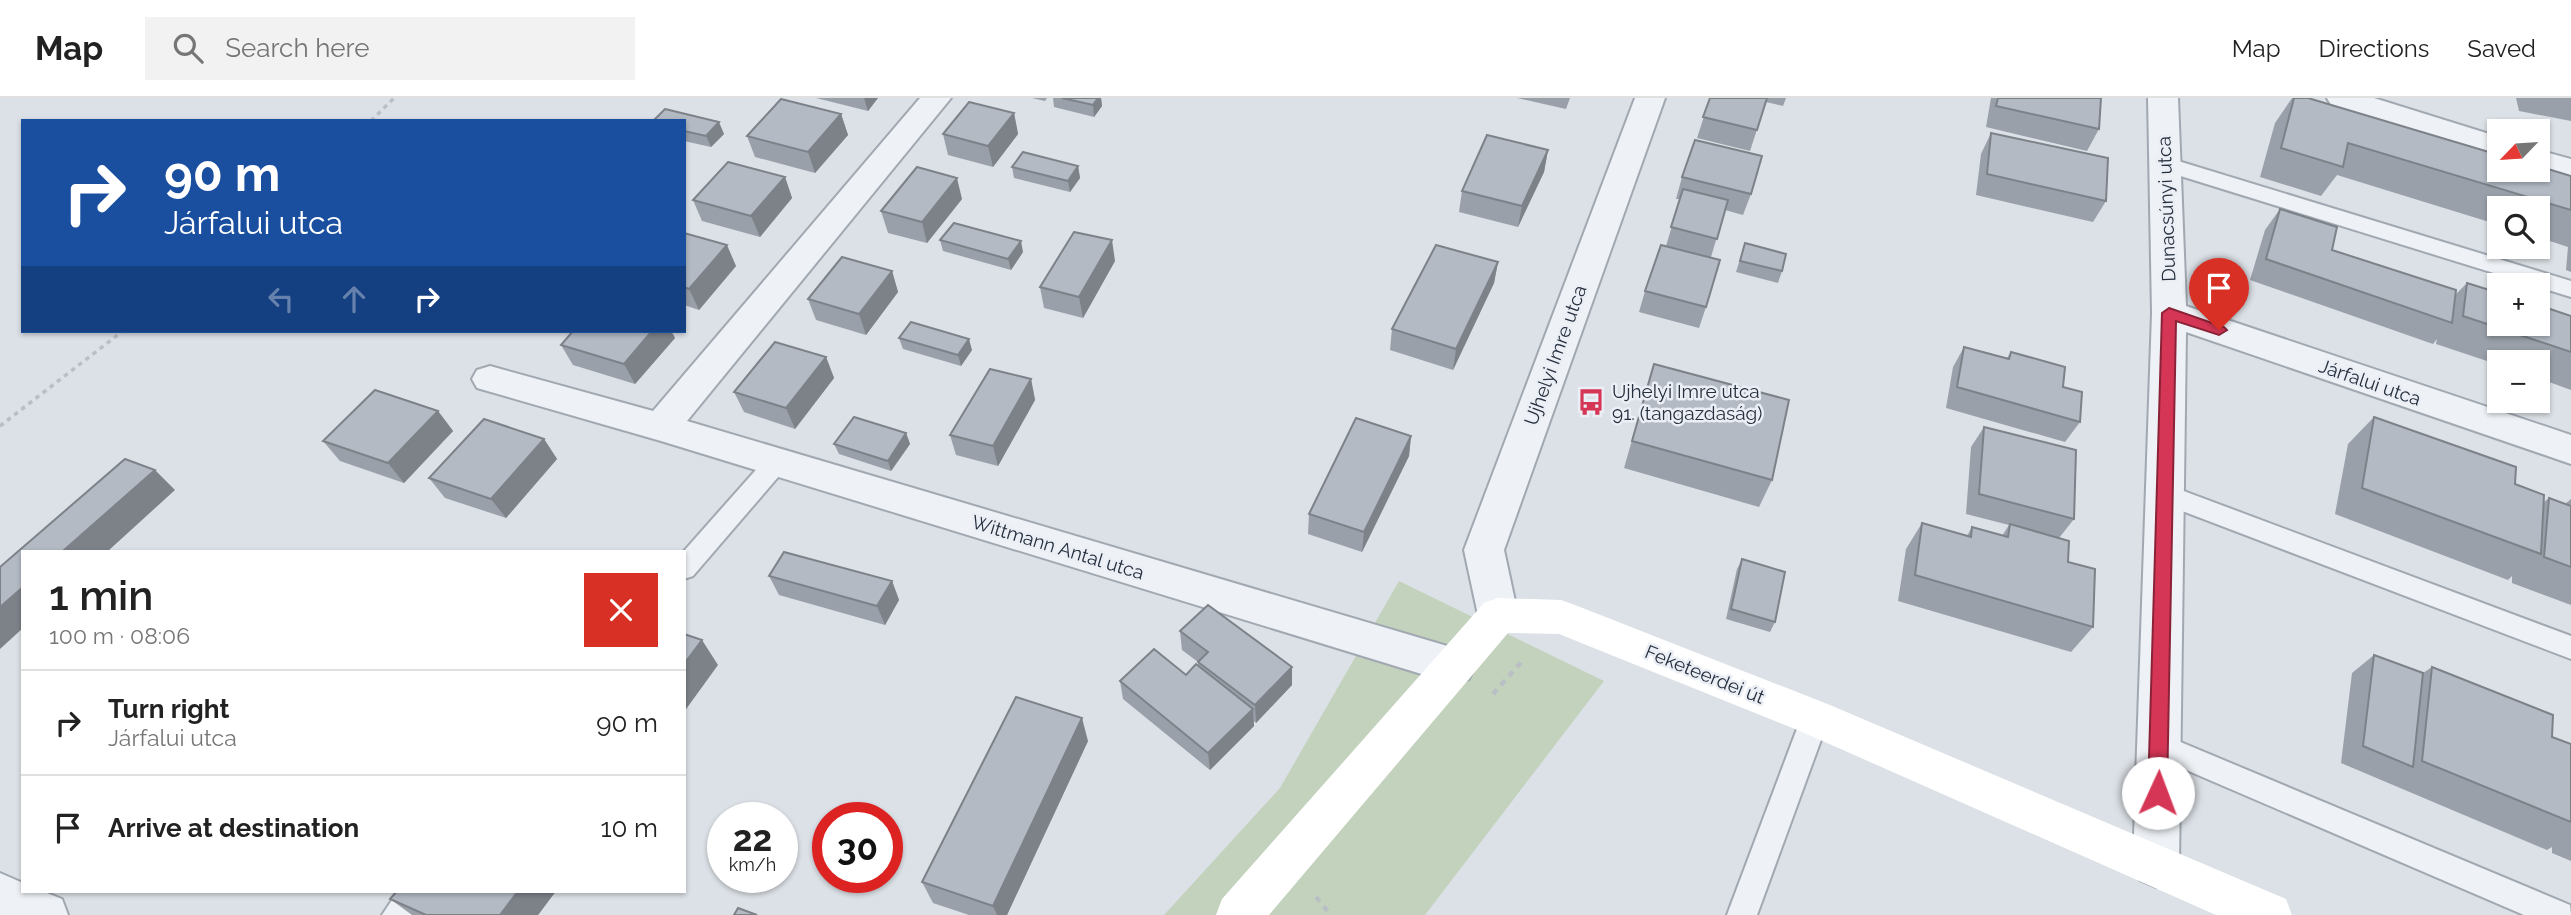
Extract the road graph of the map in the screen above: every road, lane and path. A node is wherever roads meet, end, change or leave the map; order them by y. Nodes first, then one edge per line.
1 (394, 98) edge
2 (936, 98) edge
3 (1650, 98) edge
4 (2163, 98) edge
5 (2342, 98) edge
6 (373, 119) edge
7 (2487, 144) edge
8 (2165, 163) junction
9 (2550, 164) edge
10 (2571, 170) edge
11 (2571, 289) edge
12 (2169, 313) junction
13 (120, 333) edge
14 (490, 379) dead end
15 (0, 426) edge
16 (661, 427) junction
17 (2571, 450) edge
18 (777, 462) junction
19 (2165, 494) junction
20 (686, 567) edge
21 (1498, 615) junction
22 (2571, 648) edge
23 (1454, 666) junction
24 (1815, 718) junction
25 (2159, 745) junction
26 (2156, 865) junction
27 (415, 893) edge
28 (0, 896) edge
29 (45, 915) edge
30 (397, 915) edge
31 (1239, 915) edge
32 (1742, 915) edge
33 (2269, 915) edge
34 (2559, 915) edge

1 - 6 path
2 - 16 street
3 - 21 street, Ujhelyi Imre utca
4 - 8 street, Dunacsúnyi utca
5 - 7 street
8 - 11 lane
8 - 12 street, Dunacsúnyi utca
9 - 10 street
12 - 17 street, Járfalui utca
12 - 19 street, Dunacsúnyi utca
13 - 15 path
14 - 16 street, Wittmann Antal utca
16 - 18 street, Wittmann Antal utca
18 - 20 lane
18 - 23 street, Wittmann Antal utca
19 - 22 lane
19 - 25 street, Dunacsúnyi utca
21 - 23 main road
21 - 24 main road, Feketeerdei út
23 - 31 main road
24 - 26 main road, Feketeerdei út
24 - 32 lane
25 - 26 street, Dunacsúnyi utca
25 - 34 lane
26 - 33 main road, Feketeerdei út
27 - 30 lane
28 - 29 street

